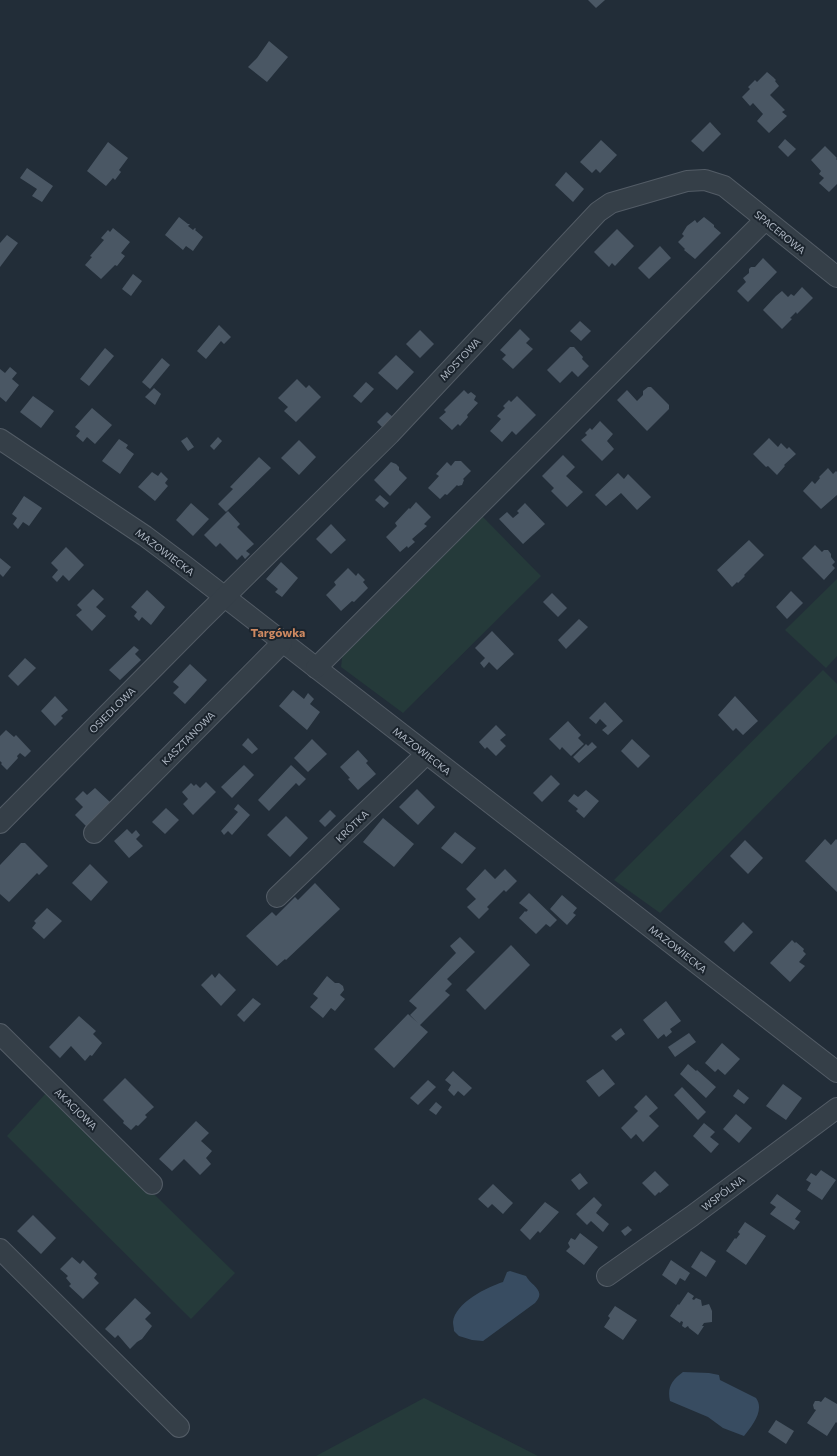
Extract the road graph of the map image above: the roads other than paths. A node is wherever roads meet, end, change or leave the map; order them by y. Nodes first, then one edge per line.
1 (724, 186) joint
2 (765, 220) junction
3 (837, 277) edge
4 (0, 439) edge
5 (224, 597) junction
6 (282, 643) junction
7 (316, 668) junction
8 (426, 754) junction
9 (0, 823) edge
10 (94, 833) dead end
11 (277, 897) dead end
12 (0, 1034) edge
13 (837, 1072) edge
14 (837, 1108) edge
15 (152, 1184) dead end
16 (0, 1249) edge
17 (607, 1276) dead end
18 (179, 1427) dead end

1 - 2 street, SPACEROWA
1 - 5 street, MOSTOWA
2 - 3 street, SPACEROWA
2 - 7 street
4 - 5 street, MAZOWIECKA
5 - 6 street, MAZOWIECKA
5 - 9 street, OSIEDLOWA
6 - 7 street, MAZOWIECKA
6 - 10 street, KASZTANOWA
7 - 8 street, MAZOWIECKA
8 - 11 street, KRÓTKA
8 - 13 street, MAZOWIECKA
12 - 15 street, AKACJOWA
14 - 17 street, WSPÓLNA
16 - 18 street

